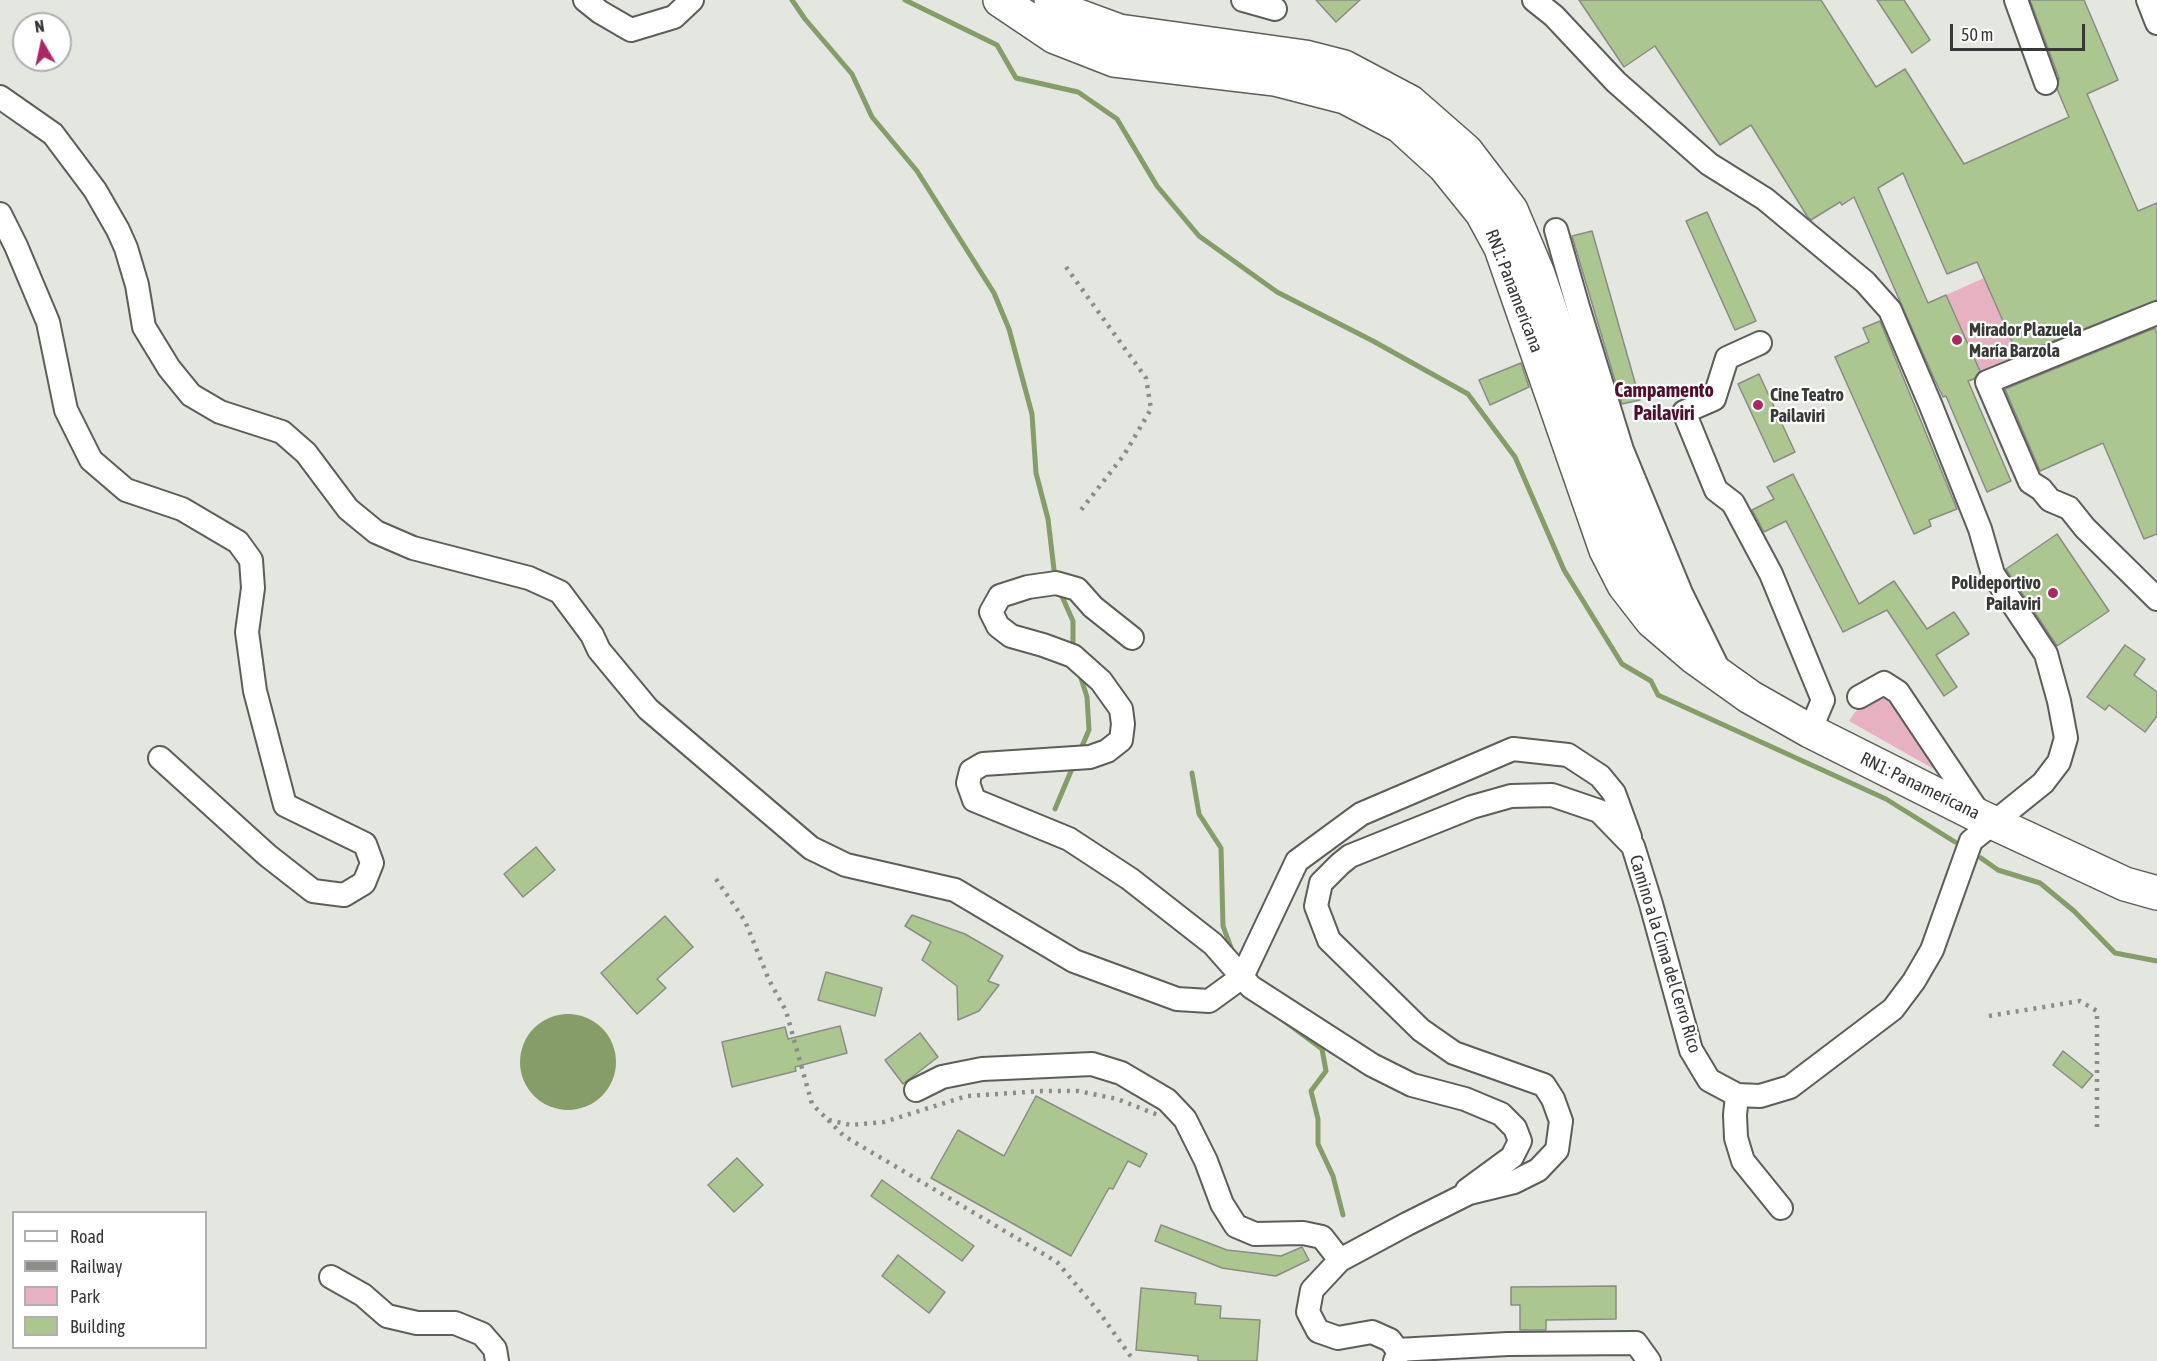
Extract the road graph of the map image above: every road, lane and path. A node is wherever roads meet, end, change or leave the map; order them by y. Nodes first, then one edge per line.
1 (585, 0) edge
2 (692, 0) edge
3 (1000, 0) edge
4 (1051, 0) edge
5 (1243, 0) edge
6 (1534, 0) edge
7 (2016, 0) edge
8 (2148, 0) edge
9 (1275, 9) dead end
10 (2157, 23) edge
11 (2046, 83) dead end
12 (0, 97) edge
13 (0, 214) edge
14 (1557, 230) dead end
15 (2157, 313) edge
16 (1760, 343) dead end
17 (2157, 599) edge
18 (1132, 638) dead end
19 (1694, 657) junction
20 (1724, 678) junction
21 (1859, 697) dead end
22 (1810, 731) junction
23 (160, 758) dead end
24 (1987, 820) junction
25 (1633, 846) junction
26 (2157, 893) edge
27 (1242, 977) junction
28 (916, 1090) dead end
29 (1737, 1095) junction
30 (1451, 1202) junction
31 (1781, 1208) dead end
32 (1340, 1260) junction
33 (331, 1277) dead end
34 (1396, 1355) edge
35 (497, 1361) edge
36 (1649, 1361) edge

1 - 2 street
3 - 19 highway, RN1: Panamericana
4 - 19 highway, RN1: Panamericana
5 - 9 street
6 - 24 street
7 - 11 street
8 - 10 street
12 - 27 street
13 - 23 street
14 - 20 street
15 - 17 street
16 - 22 street
18 - 27 street
19 - 20 highway, RN1: Panamericana
20 - 22 highway, RN1: Panamericana
21 - 24 street
22 - 24 highway, RN1: Panamericana
24 - 26 highway, RN1: Panamericana
24 - 29 street
25 - 27 street
25 - 29 street, Camino a la Cima del Cerro Rico
25 - 30 street, Camino a la Cima del Cerro Rico
27 - 30 street
28 - 32 street
29 - 31 street
30 - 32 street, Camino a la Cima del Cerro Rico
32 - 34 street, Camino a la Cima del Cerro Rico
33 - 35 street
34 - 36 street

